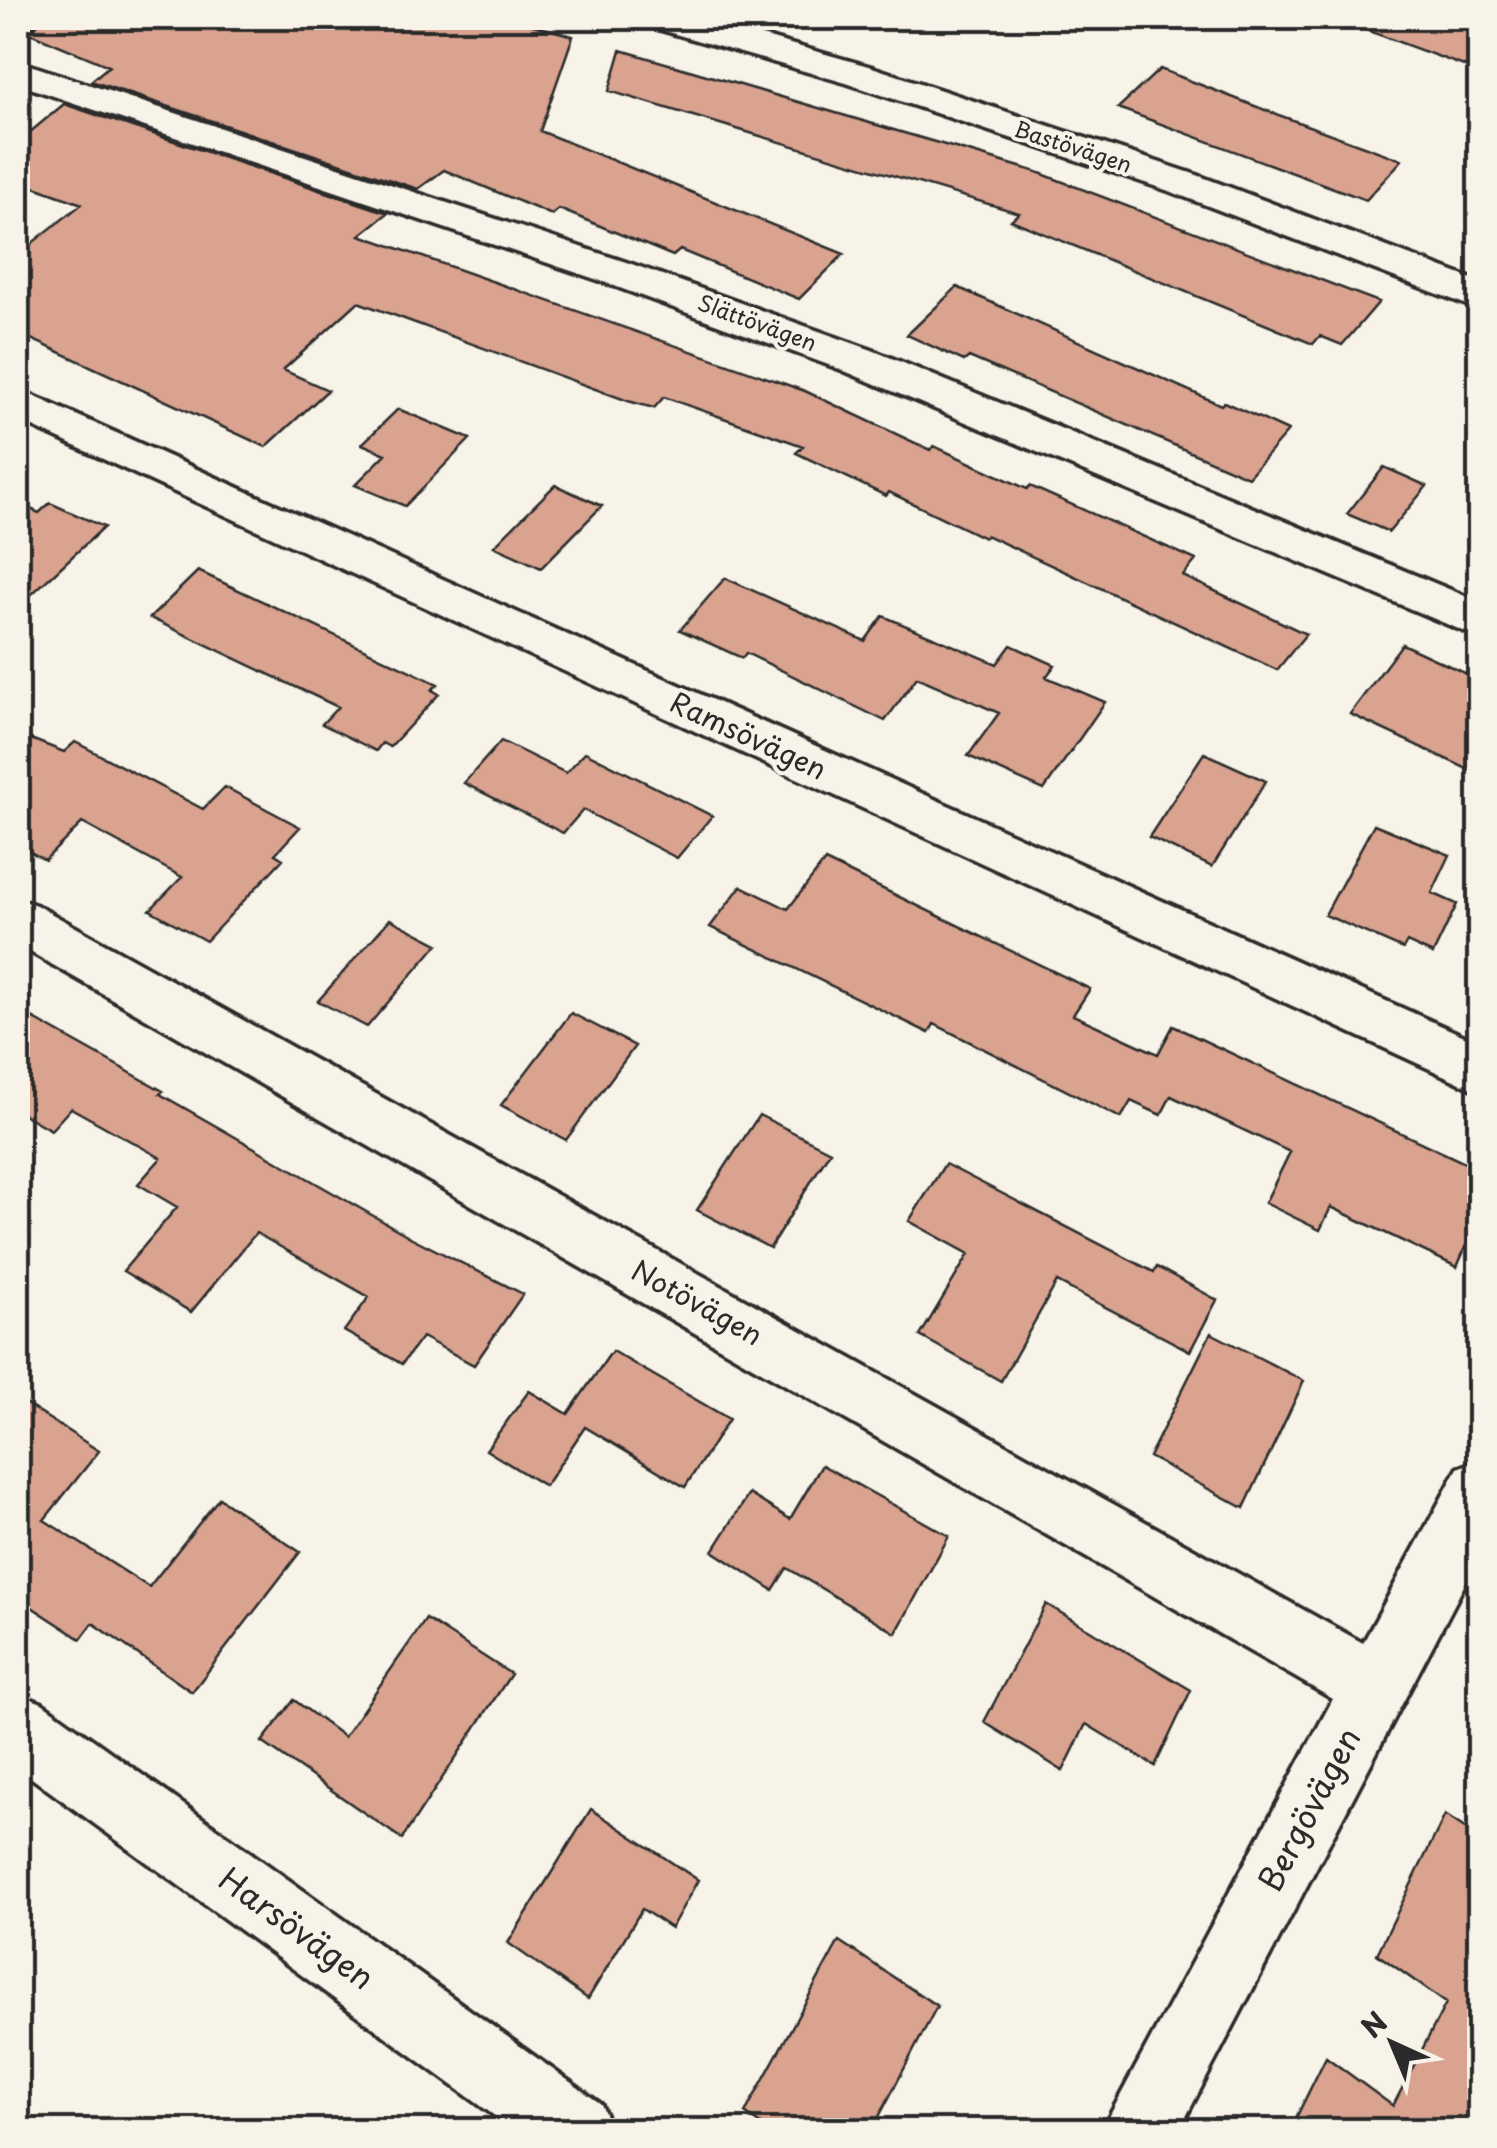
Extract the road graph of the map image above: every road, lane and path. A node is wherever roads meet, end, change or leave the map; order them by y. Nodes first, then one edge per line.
1 (660, 18) edge
2 (18, 72) edge
3 (1480, 297) edge
4 (18, 403) edge
5 (1480, 621) edge
6 (18, 920) edge
7 (1480, 1070) edge
8 (1480, 1490) edge
9 (1376, 1687) junction
10 (18, 1727) edge
11 (575, 2130) edge
12 (1140, 2130) edge

1 - 3 street, Bastövägen
2 - 5 street, Slättövägen
4 - 7 street, Ramsövägen
6 - 9 street, Notövägen
8 - 9 street, Bergövägen
9 - 12 street, Bergövägen
10 - 11 street, Harsövägen

